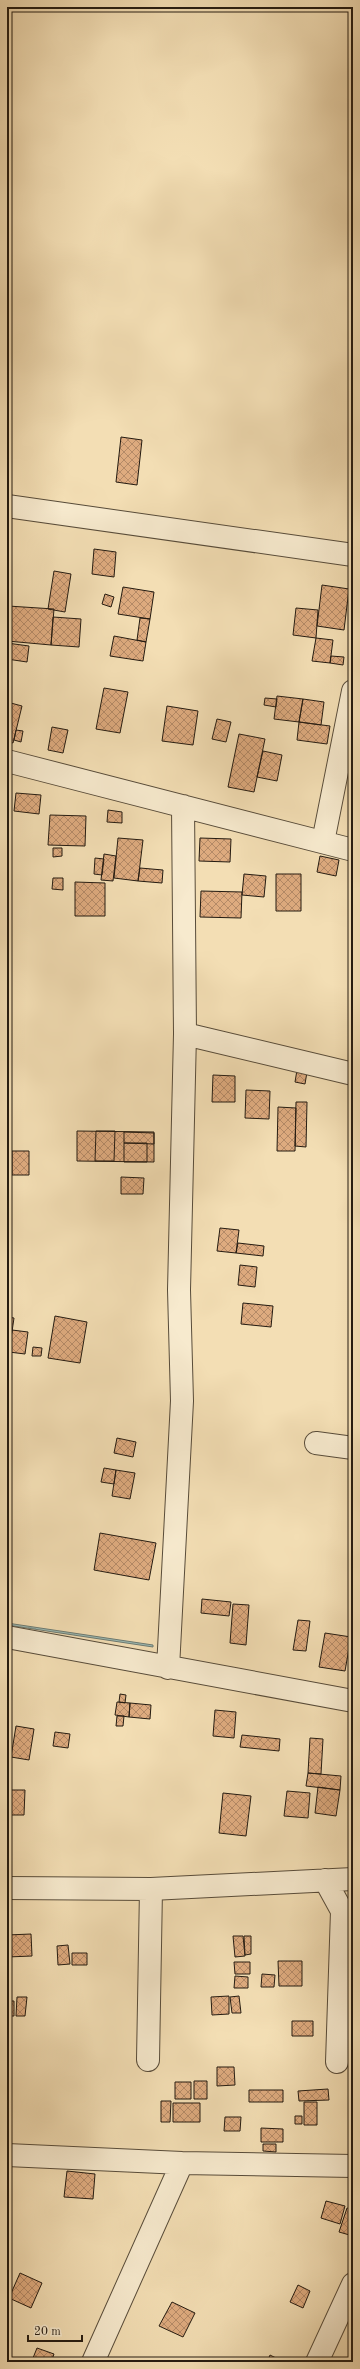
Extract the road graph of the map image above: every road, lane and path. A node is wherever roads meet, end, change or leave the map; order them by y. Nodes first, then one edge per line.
1 (7, 506) edge
2 (353, 555) edge
3 (353, 691) edge
4 (7, 761) edge
5 (183, 806) junction
6 (322, 842) junction
7 (353, 850) edge
8 (185, 1034) junction
9 (353, 1074) edge
10 (316, 1443) dead end
11 (353, 1448) edge
12 (7, 1637) edge
13 (168, 1668) junction
14 (353, 1701) edge
15 (353, 1879) edge
16 (325, 1880) junction
17 (353, 1887) edge
18 (7, 1888) edge
19 (152, 1888) junction
20 (342, 1912) junction
21 (148, 2060) dead end
22 (337, 2062) dead end
23 (7, 2155) edge
24 (182, 2163) junction
25 (353, 2166) edge
26 (353, 2284) edge
27 (93, 2362) edge
28 (317, 2362) edge

1 - 2 street
3 - 6 street
4 - 5 street
5 - 6 street
5 - 8 street
6 - 7 street
8 - 9 street
8 - 13 street
10 - 11 street
12 - 13 street
13 - 14 street
15 - 16 street
16 - 19 street
16 - 20 street
17 - 20 street
18 - 19 street
19 - 21 street
20 - 22 street
23 - 24 street
24 - 25 street
24 - 27 street
26 - 28 street

